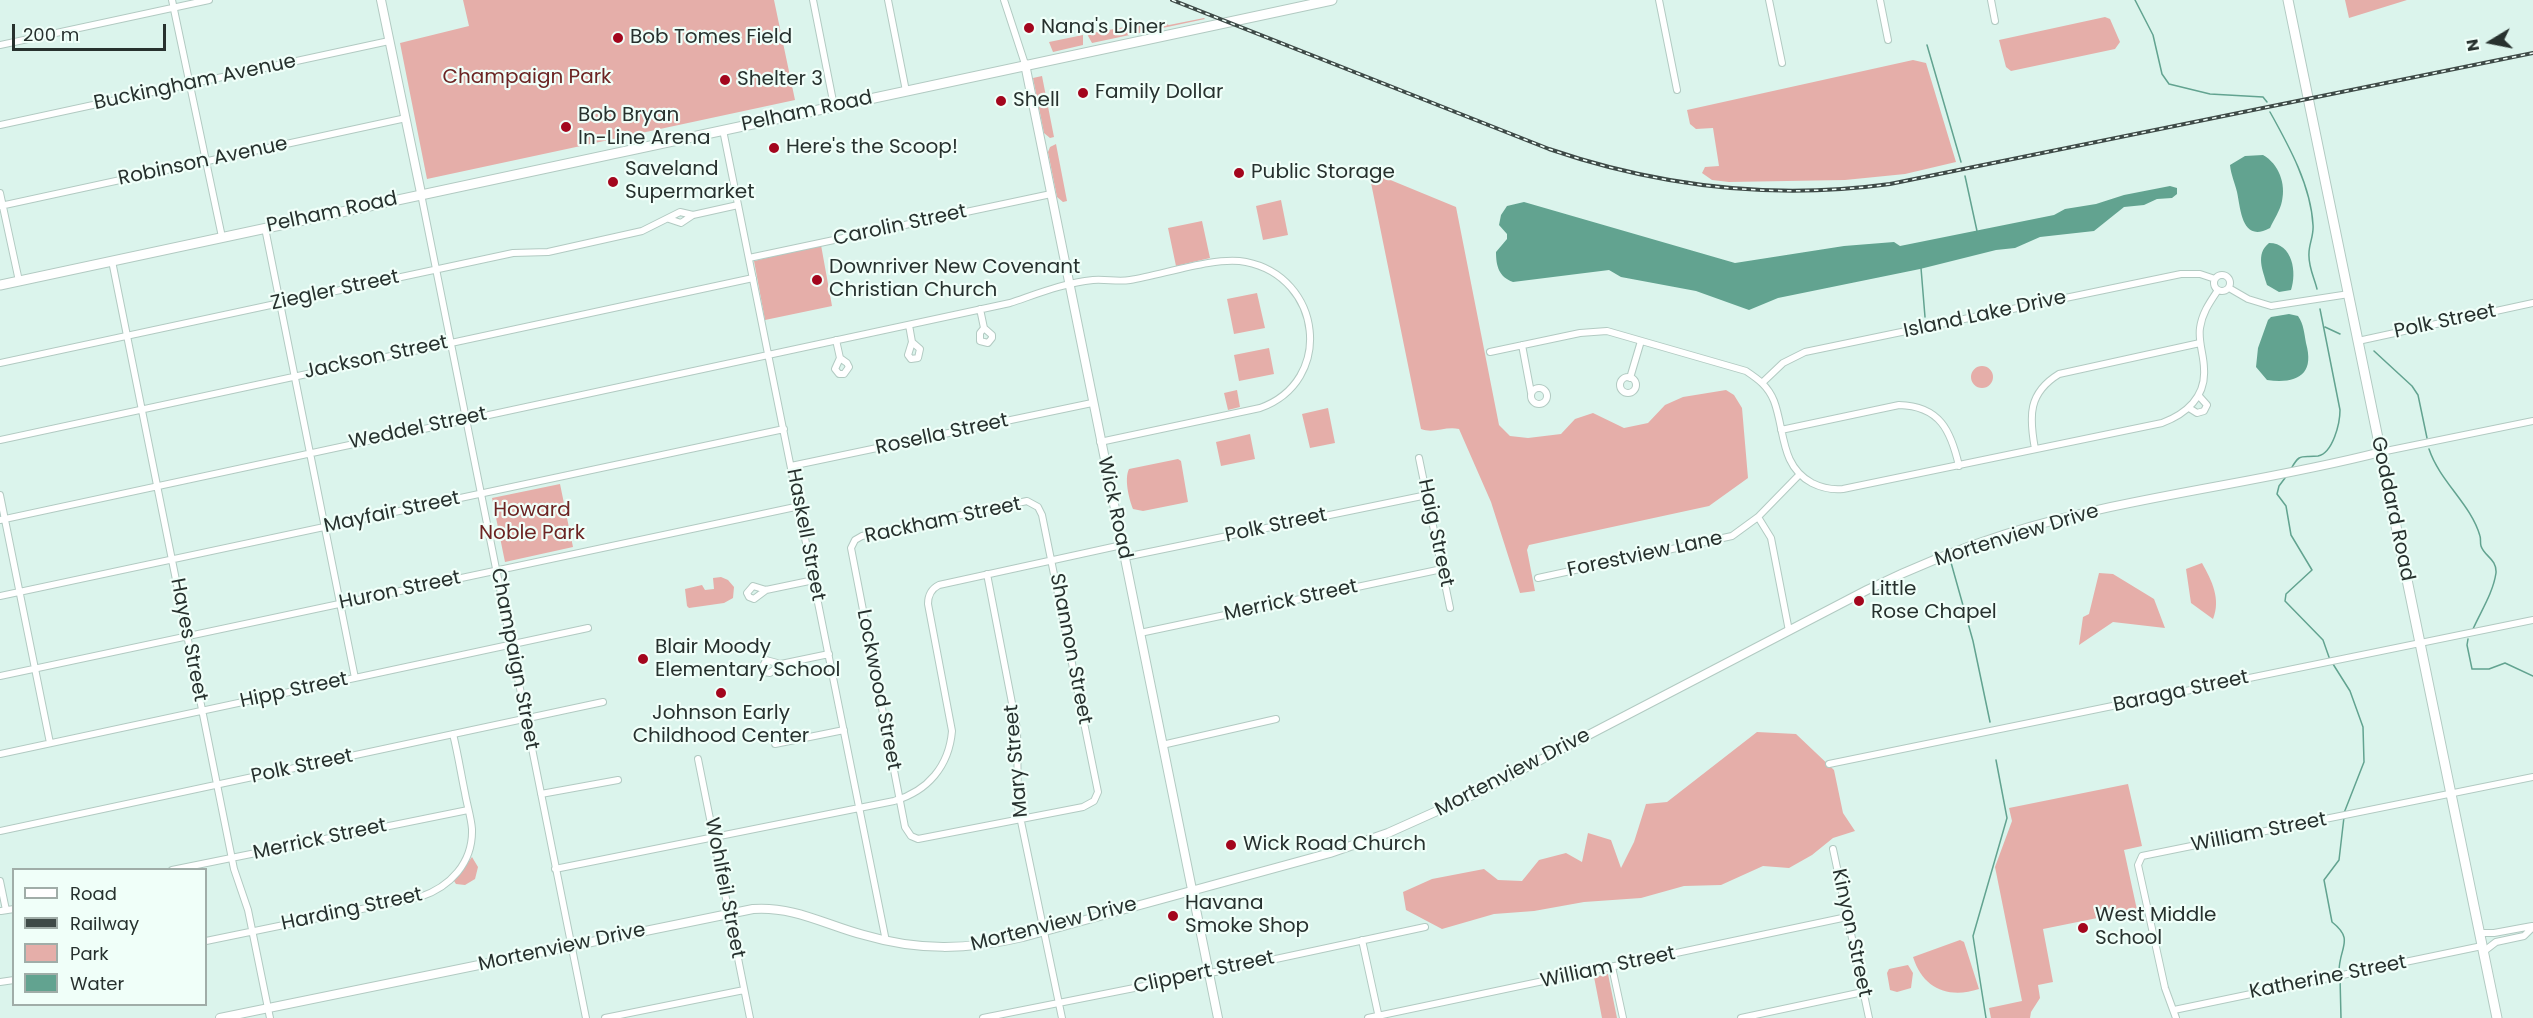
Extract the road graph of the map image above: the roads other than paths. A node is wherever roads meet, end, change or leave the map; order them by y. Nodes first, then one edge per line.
1 (208, 0) edge
2 (381, 0) edge
3 (813, 0) edge
4 (888, 0) edge
5 (1004, 0) edge
6 (1332, 0) edge
7 (1659, 0) edge
8 (1769, 0) edge
9 (1880, 0) edge
10 (1991, 0) edge
11 (2288, 0) edge
12 (173, 4) edge
13 (1995, 21) dead end
14 (1888, 39) dead end
15 (390, 41) junction
16 (0, 45) edge
17 (1782, 63) dead end
18 (1025, 64) junction
19 (190, 84) junction
20 (1677, 90) dead end
21 (906, 91) junction
22 (834, 106) junction
23 (405, 118) junction
24 (0, 125) edge
25 (723, 130) junction
26 (206, 161) junction
27 (0, 193) edge
28 (421, 193) junction
29 (1052, 194) junction
30 (738, 205) junction
31 (1, 206) edge
32 (693, 215) junction
33 (669, 219) junction
34 (265, 228) junction
35 (222, 237) junction
36 (749, 258) junction
37 (112, 261) junction
38 (436, 269) junction
39 (753, 278) junction
40 (2215, 279) junction
41 (19, 281) junction
42 (0, 285) edge
43 (1069, 285) junction
44 (2229, 288) junction
45 (2218, 290) junction
46 (2349, 294) junction
47 (280, 303) junction
48 (2533, 303) edge
49 (980, 309) junction
50 (909, 325) junction
51 (984, 328) dead end
52 (128, 336) junction
53 (836, 340) junction
54 (1641, 340) junction
55 (2358, 341) junction
56 (450, 342) junction
57 (912, 342) dead end
58 (2200, 343) junction
59 (1522, 345) junction
60 (1490, 352) dead end
61 (769, 355) junction
62 (840, 358) dead end
63 (0, 363) edge
64 (294, 376) junction
65 (1630, 378) dead end
66 (1763, 382) junction
67 (1532, 393) dead end
68 (2199, 396) junction
69 (1092, 403) junction
70 (2189, 408) junction
71 (141, 410) junction
72 (466, 419) junction
73 (2533, 421) edge
74 (784, 429) junction
75 (1781, 430) junction
76 (0, 440) edge
77 (1100, 442) junction
78 (2035, 449) junction
79 (2381, 452) junction
80 (310, 453) junction
81 (1419, 458) dead end
82 (791, 466) junction
83 (1959, 466) junction
84 (1799, 475) junction
85 (156, 486) junction
86 (481, 494) junction
87 (0, 495) edge
88 (1427, 495) junction
89 (1033, 503) joint
90 (800, 506) junction
91 (1758, 517) junction
92 (3, 520) edge
93 (325, 527) junction
94 (854, 542) joint
95 (1122, 545) junction
96 (1125, 557) junction
97 (172, 560) junction
98 (1052, 560) junction
99 (1442, 569) junction
100 (496, 571) junction
101 (987, 574) junction
102 (1538, 578) dead end
103 (814, 580) junction
104 (766, 590) dead end
105 (19, 592) junction
106 (0, 596) edge
107 (340, 604) junction
108 (1450, 608) dead end
109 (2533, 620) edge
110 (588, 628) dead end
111 (1789, 631) junction
112 (1140, 633) junction
113 (188, 636) junction
114 (2420, 643) junction
115 (511, 645) junction
116 (829, 654) junction
117 (781, 664) dead end
118 (35, 669) junction
119 (0, 676) edge
120 (355, 678) junction
121 (603, 702) dead end
122 (202, 710) junction
123 (526, 719) junction
124 (1276, 719) dead end
125 (844, 730) junction
126 (453, 734) junction
127 (50, 743) junction
128 (775, 744) dead end
129 (1162, 745) junction
130 (0, 754) edge
131 (698, 759) dead end
132 (1829, 764) dead end
133 (2533, 777) edge
134 (618, 780) dead end
135 (218, 785) junction
136 (541, 794) junction
137 (2451, 795) junction
138 (900, 799) junction
139 (860, 808) junction
140 (468, 810) junction
141 (1021, 820) junction
142 (0, 831) edge
143 (713, 836) junction
144 (1833, 849) dead end
145 (232, 858) junction
146 (182, 868) edge
147 (555, 869) junction
148 (0, 881) edge
149 (1192, 891) junction
150 (7, 910) edge
151 (729, 913) junction
152 (1847, 917) junction
153 (2533, 926) edge
154 (1425, 927) dead end
155 (253, 931) junction
156 (1044, 931) junction
157 (2479, 933) junction
158 (207, 940) edge
159 (886, 940) junction
160 (1362, 940) junction
161 (572, 946) junction
162 (2483, 949) junction
163 (1612, 967) junction
164 (1209, 973) junction
165 (744, 990) junction
166 (1863, 992) junction
167 (1059, 1003) junction
168 (268, 1008) junction
169 (2174, 1010) junction
170 (1378, 1017) edge
171 (220, 1018) edge
172 (270, 1018) edge
173 (586, 1018) edge
174 (605, 1018) edge
175 (750, 1018) edge
176 (983, 1018) edge
177 (1062, 1018) edge
178 (1218, 1018) edge
179 (1368, 1018) edge
180 (1623, 1018) edge
181 (1741, 1018) edge
182 (1869, 1018) edge
183 (2176, 1018) edge
184 (2497, 1018) edge

1 - 12 street
2 - 15 street
3 - 22 street
4 - 21 street
5 - 18 street, Wick Road
6 - 18 main road, Pelham Road
7 - 20 street
8 - 17 street
9 - 14 street
10 - 13 street
11 - 46 main road, Goddard Road
12 - 16 street
12 - 19 street
15 - 19 street, Buckingham Avenue
15 - 23 street
18 - 21 main road, Pelham Road
18 - 29 street, Wick Road
19 - 24 street, Buckingham Avenue
19 - 26 street
21 - 22 main road, Pelham Road
22 - 25 main road, Pelham Road
23 - 26 street, Robinson Avenue
23 - 28 street
25 - 28 main road, Pelham Road
25 - 30 street, Haskell Street
26 - 31 street, Robinson Avenue
26 - 35 street
27 - 31 street
28 - 34 main road, Pelham Road
28 - 38 street, Champaign Street
29 - 36 street, Carolin Street
29 - 43 street, Wick Road
30 - 32 street, Ziegler Street
30 - 36 street, Haskell Street
31 - 41 street
32 - 33 street, Ziegler Street
32 - 33 street, Ziegler Street
33 - 38 street, Ziegler Street
34 - 35 main road, Pelham Road
34 - 47 street
35 - 37 main road, Pelham Road
36 - 39 street, Haskell Street
37 - 41 main road, Pelham Road
37 - 52 street, Hayes Street
38 - 47 street, Ziegler Street
38 - 56 street, Champaign Street
39 - 56 street, Jackson Street
39 - 61 street, Haskell Street
40 - 44 street
40 - 45 street
40 - 66 street, Island Lake Drive
41 - 42 main road, Pelham Road
43 - 49 street, Weddel Street
43 - 69 street, Wick Road
43 - 77 street, Weddel Street
44 - 45 street
44 - 46 street
45 - 58 street
46 - 55 main road, Goddard Road
47 - 52 street, Ziegler Street
47 - 64 street
48 - 55 street, Polk Street
49 - 50 street, Weddel Street
49 - 51 street
50 - 53 street, Weddel Street
50 - 57 street
52 - 63 street, Ziegler Street
52 - 71 street, Hayes Street
53 - 61 street, Weddel Street
53 - 62 street
54 - 59 street
54 - 65 street
54 - 66 street
55 - 79 main road, Goddard Road
56 - 64 street, Jackson Street
56 - 72 street, Champaign Street
58 - 68 street
58 - 78 street
59 - 60 street
59 - 67 street
61 - 72 street, Weddel Street
61 - 74 street, Haskell Street
64 - 71 street, Jackson Street
64 - 80 street
66 - 75 street
68 - 70 street
68 - 70 street
69 - 77 street, Wick Road
69 - 82 street, Rosella Street
70 - 78 street
71 - 76 street, Jackson Street
71 - 85 street, Hayes Street
72 - 80 street, Weddel Street
72 - 86 street, Champaign Street
73 - 79 street, Mortenview Drive
74 - 82 street, Haskell Street
74 - 86 street, Mayfair Street
75 - 83 street
75 - 84 street
77 - 95 street, Wick Road
78 - 83 street
79 - 111 street, Mortenview Drive
79 - 114 main road, Goddard Road
80 - 85 street, Weddel Street
80 - 93 street
81 - 88 street, Haig Street
82 - 90 street, Haskell Street
83 - 84 street
84 - 91 street, Forestview Lane
85 - 92 street, Weddel Street
85 - 97 street, Hayes Street
86 - 93 street, Mayfair Street
86 - 100 street, Champaign Street
87 - 92 street
88 - 96 street, Polk Street
88 - 99 street, Haig Street
89 - 94 street, Rackham Street
89 - 98 street, Shannon Street
90 - 100 street, Huron Street
90 - 103 street, Haskell Street
91 - 102 street, Forestview Lane
91 - 111 street
92 - 105 street
93 - 97 street, Mayfair Street
93 - 107 street
94 - 138 street, Lockwood Street
95 - 96 street, Wick Road
95 - 98 street
96 - 112 street, Wick Road
97 - 105 street, Mayfair Street
97 - 113 street, Hayes Street
98 - 101 street
98 - 141 street, Shannon Street
99 - 108 street, Haig Street
99 - 112 street, Merrick Street
100 - 107 street, Huron Street
100 - 115 street, Champaign Street
101 - 138 street
101 - 141 street, Mary Street
103 - 104 street
103 - 116 street, Haskell Street
105 - 106 street, Mayfair Street
105 - 118 street
107 - 113 street, Huron Street
107 - 120 street
109 - 114 street, Baraga Street
110 - 115 street, Hipp Street
111 - 149 street, Mortenview Drive
112 - 129 street, Wick Road
113 - 118 street, Huron Street
113 - 122 street, Hayes Street
114 - 132 street, Baraga Street
114 - 137 main road, Goddard Road
115 - 120 street, Hipp Street
115 - 123 street, Champaign Street
116 - 117 street
116 - 125 street, Haskell Street
118 - 119 street, Huron Street
118 - 127 street
120 - 122 street, Hipp Street
121 - 123 street, Polk Street
122 - 127 street, Hipp Street
122 - 135 street, Hayes Street
123 - 126 street, Polk Street
123 - 136 street, Champaign Street
124 - 129 street
125 - 128 street
125 - 139 street, Haskell Street
126 - 135 street, Polk Street
126 - 140 street, Harding Street
127 - 130 street, Hipp Street
129 - 149 street, Wick Road
131 - 143 street, Wohlfeil Street
133 - 137 street, William Street
134 - 136 street
135 - 142 street, Polk Street
135 - 145 street, Hayes Street
136 - 147 street, Champaign Street
137 - 157 main road, Goddard Road
137 - 169 street, William Street
138 - 139 street
138 - 141 street, Lockwood Street
139 - 143 street
139 - 159 street, Haskell Street
140 - 145 street, Merrick Street
140 - 155 street, Harding Street
141 - 156 street, Mary Street
143 - 147 street
143 - 151 street, Wohlfeil Street
144 - 152 street, Kinyon Street
145 - 146 street, Merrick Street
145 - 155 street, Hayes Street
147 - 161 street, Champaign Street
148 - 150 street
149 - 156 street, Mortenview Drive
149 - 164 street, Wick Road
151 - 159 street, Mortenview Drive
151 - 161 street, Mortenview Drive
151 - 165 street, Wohlfeil Street
152 - 163 street, William Street
152 - 166 street, Kinyon Street
153 - 157 street, Katherine Street
153 - 162 street, Katherine Street
154 - 160 street, Clippert Street
155 - 158 street, Harding Street
155 - 168 street, Hayes Street
156 - 159 street, Mortenview Drive
156 - 167 street, Mary Street
157 - 162 main road, Goddard Road
160 - 164 street, Clippert Street
160 - 170 street
161 - 168 street, Mortenview Drive
161 - 173 street, Champaign Street
162 - 169 street, Katherine Street
162 - 184 main road, Goddard Road
163 - 170 street, William Street
163 - 180 street
164 - 167 street, Clippert Street
164 - 178 street, Wick Road
165 - 174 street
165 - 175 street, Wohlfeil Street
166 - 181 street
166 - 182 street, Kinyon Street
167 - 176 street, Clippert Street
167 - 177 street, Mary Street
168 - 171 street, Mortenview Drive
168 - 172 street, Hayes Street
169 - 183 street
170 - 179 street, William Street

